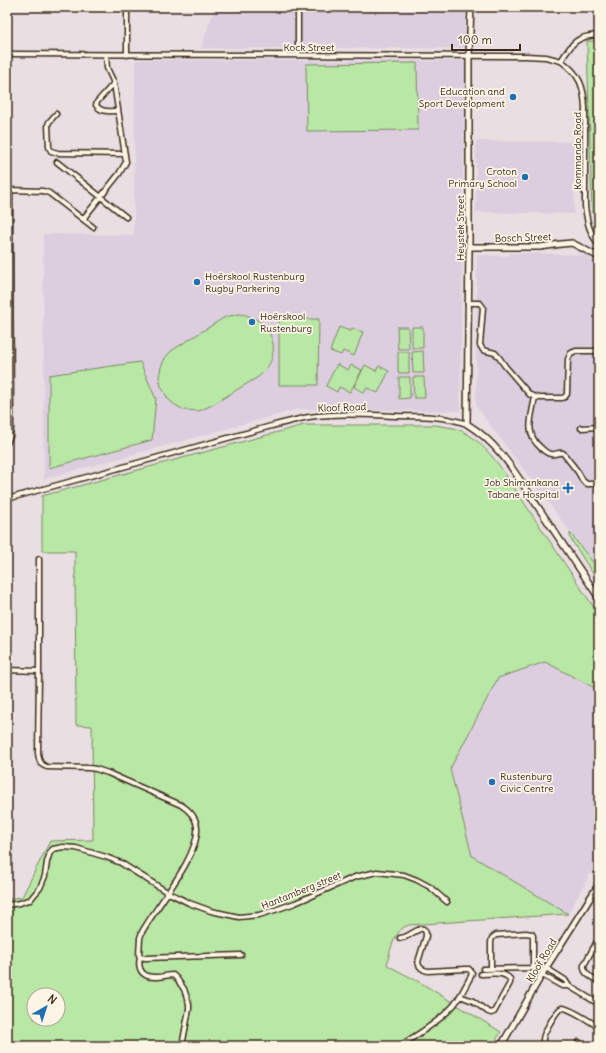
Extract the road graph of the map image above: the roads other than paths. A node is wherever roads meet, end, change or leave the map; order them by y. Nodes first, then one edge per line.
1 (127, 7) edge
2 (298, 7) edge
3 (471, 7) edge
4 (599, 35) edge
5 (7, 54) edge
6 (106, 55) junction
7 (127, 55) junction
8 (298, 55) junction
9 (469, 56) junction
10 (561, 61) junction
11 (114, 83) junction
12 (118, 111) junction
13 (56, 114) dead end
14 (125, 154) junction
15 (57, 162) dead end
16 (8, 188) edge
17 (101, 196) junction
18 (126, 217) dead end
19 (83, 219) junction
20 (93, 227) dead end
21 (599, 245) edge
22 (469, 247) junction
23 (596, 256) edge
24 (468, 303) junction
25 (599, 351) edge
26 (535, 397) junction
27 (467, 424) junction
28 (599, 427) edge
29 (581, 428) dead end
30 (7, 443) edge
31 (599, 484) edge
32 (7, 499) edge
33 (39, 559) dead end
34 (599, 598) edge
35 (7, 670) edge
36 (39, 671) junction
37 (599, 884) edge
38 (167, 892) junction
39 (447, 902) dead end
40 (7, 905) edge
41 (400, 938) dead end
42 (599, 938) edge
43 (241, 955) dead end
44 (140, 957) junction
45 (533, 968) junction
46 (483, 969) dead end
47 (490, 969) junction
48 (544, 971) junction
49 (481, 974) dead end
50 (599, 981) edge
51 (569, 986) junction
52 (460, 996) junction
53 (599, 1004) edge
54 (599, 1027) edge
55 (182, 1046) edge
56 (400, 1046) edge
57 (501, 1046) edge
58 (546, 1046) edge

1 - 7 street
2 - 8 street
3 - 9 street, Heystek Street
4 - 10 street
5 - 6 street, Kock Street
6 - 7 street, Kock Street
6 - 11 street
7 - 8 street, Kock Street
8 - 9 street, Kock Street
9 - 10 street, Kock Street
9 - 22 street, Heystek Street
10 - 21 street, Kommando Road
11 - 12 street
11 - 12 street
12 - 14 street
13 - 14 street
14 - 17 street
15 - 17 street
16 - 19 street
16 - 30 street
17 - 18 street
17 - 19 street
19 - 20 street
22 - 23 street, Bosch Street
22 - 24 street, Heystek Street
24 - 26 street
24 - 27 street, Heystek Street
25 - 26 street
26 - 31 street
27 - 32 street, Kloof Road
27 - 34 street, Kloof Road
28 - 29 street
33 - 36 street
35 - 36 street
36 - 38 street
37 - 48 street, Kloof Road
38 - 39 street, Hantamberg street
38 - 40 street, Hantamberg street
38 - 44 street
41 - 52 street
42 - 50 street
43 - 44 street
44 - 55 street
45 - 47 street
45 - 47 street
45 - 48 street
46 - 47 street
48 - 51 street
48 - 51 street
48 - 57 street, Kloof Road
49 - 52 street
51 - 53 street
52 - 56 street
54 - 58 street

